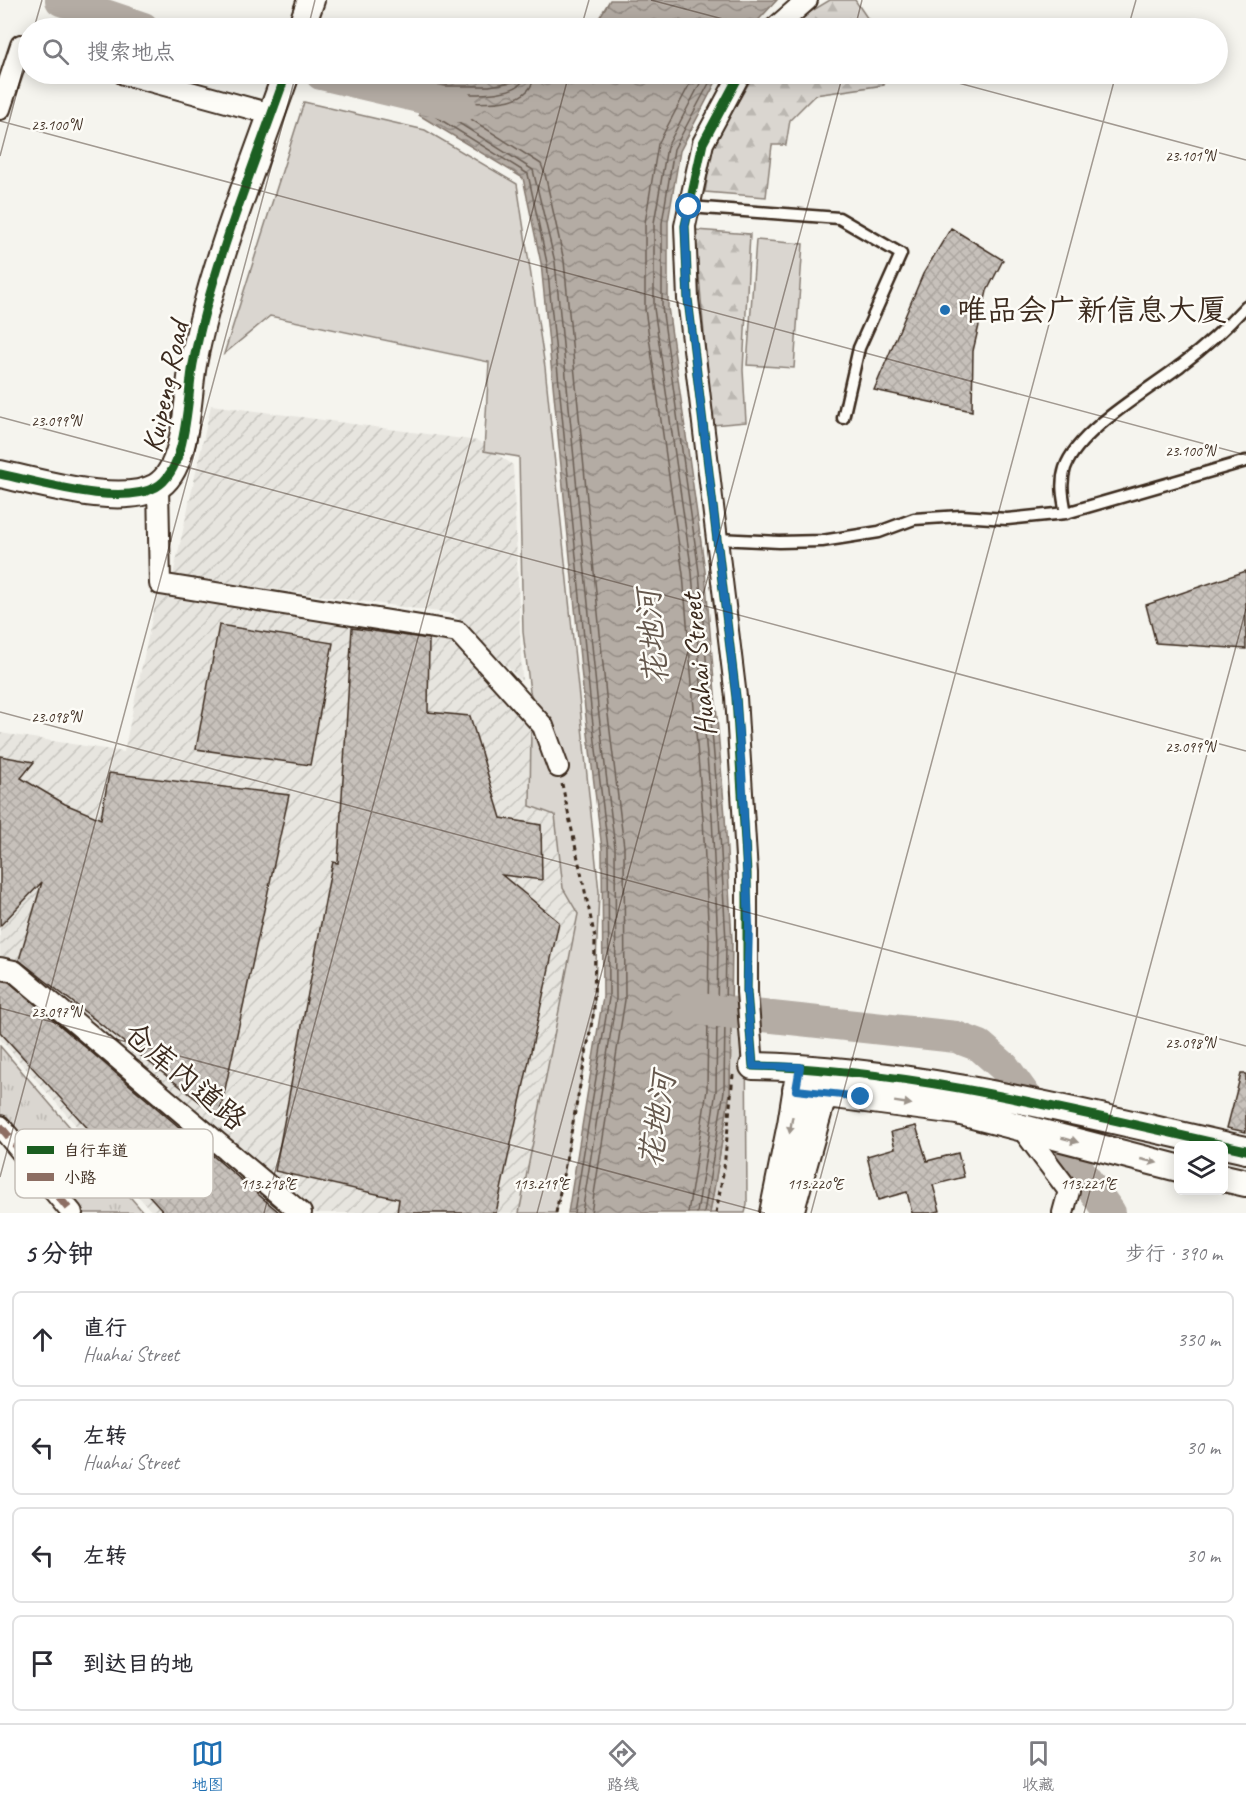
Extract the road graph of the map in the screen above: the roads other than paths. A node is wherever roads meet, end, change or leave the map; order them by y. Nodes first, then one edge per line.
1 (311, 0) edge
2 (807, 0) edge
3 (305, 18) edge
4 (787, 18) edge
5 (18, 54) edge
6 (165, 84) edge
7 (282, 84) edge
8 (735, 84) edge
9 (0, 110) edge
10 (273, 110) junction
11 (689, 207) junction
12 (1246, 306) edge
13 (843, 418) dead end
14 (1246, 461) edge
15 (0, 474) edge
16 (158, 487) junction
17 (1066, 513) junction
18 (717, 539) junction
19 (558, 768) road end
20 (0, 968) edge
21 (743, 1066) joint
22 (798, 1079) junction
23 (827, 1082) junction
24 (0, 1126) edge
25 (1020, 1126) junction
26 (201, 1129) edge
27 (213, 1139) edge
28 (15, 1144) edge
29 (1246, 1150) edge
30 (1174, 1167) edge
31 (1228, 1179) edge
32 (1246, 1183) edge
33 (60, 1198) edge
34 (72, 1213) edge
35 (301, 1213) edge
36 (772, 1213) edge
37 (790, 1213) edge
38 (1063, 1213) edge

1 - 3 street
2 - 4 street
5 - 9 street
6 - 10 street
7 - 10 street, Kuipeng Road
8 - 11 street, Huahai Street
10 - 16 street, Kuipeng Road
11 - 13 lane
11 - 18 street, Huahai Street
12 - 17 lane
14 - 17 lane
15 - 16 street, Kuipeng Road
16 - 19 street
17 - 18 lane
18 - 21 street, Huahai Street
20 - 26 street, 仓库内道路
21 - 22 street
22 - 23 street
22 -> 36 street
23 -> 25 street
23 - 29 street
23 - 37 street
24 - 28 street
25 -> 30 street
25 - 38 street
27 - 35 street, 仓库内道路
31 - 32 street
33 - 34 street

